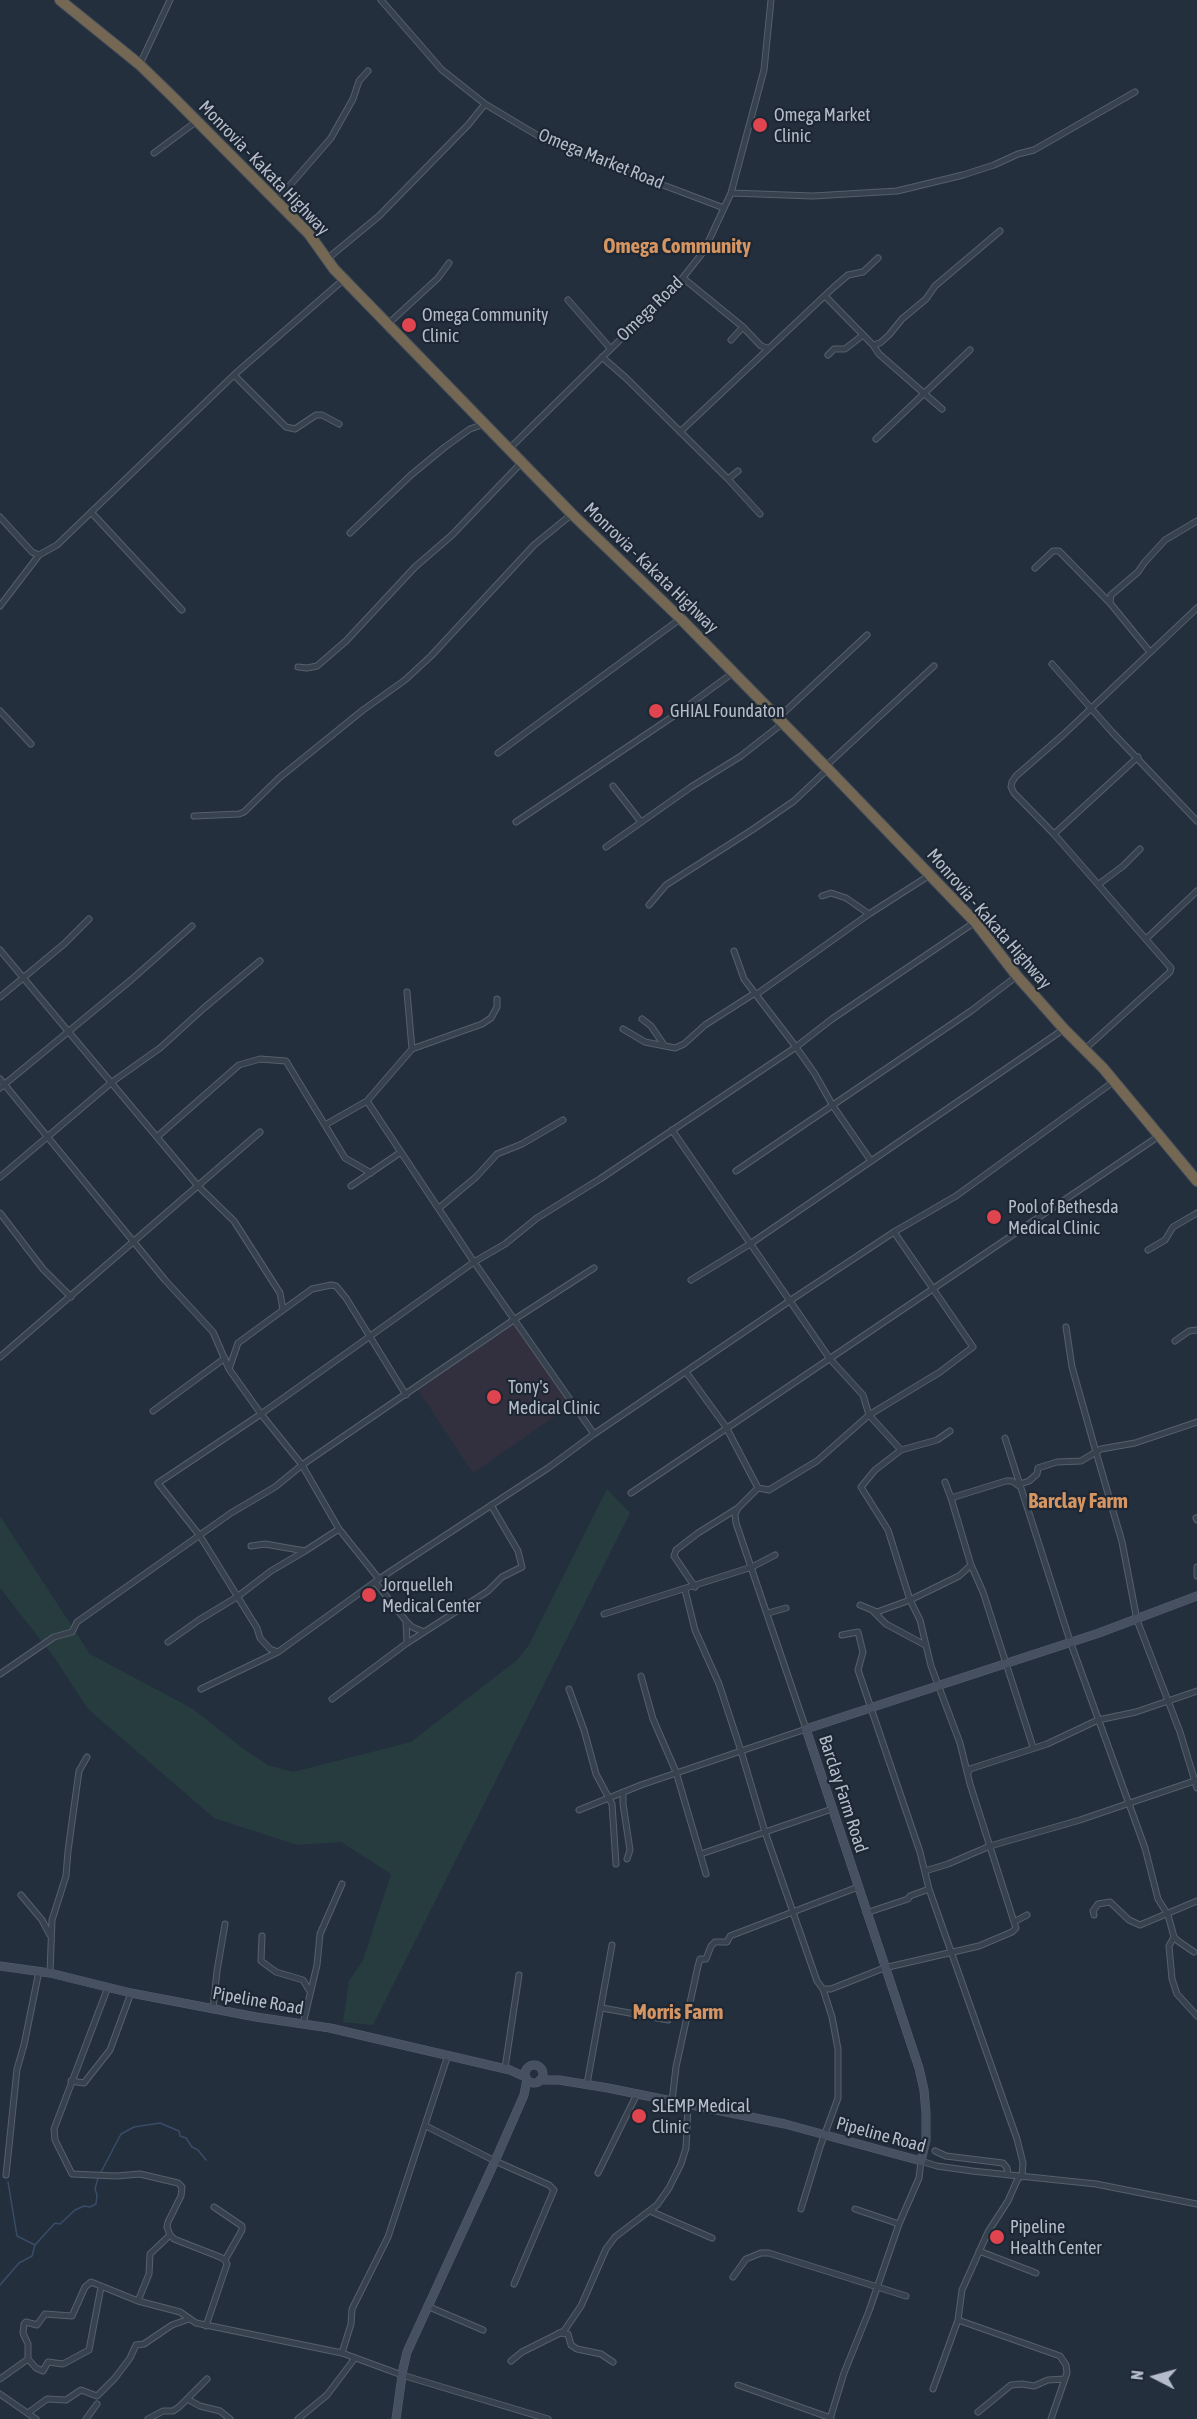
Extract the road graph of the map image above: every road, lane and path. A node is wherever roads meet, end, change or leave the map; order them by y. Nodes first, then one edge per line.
1 (60, 0) edge
2 (170, 0) edge
3 (381, 0) edge
4 (771, 0) edge
5 (139, 64) junction
6 (368, 71) dead end
7 (1135, 92) dead end
8 (485, 104) junction
9 (197, 122) junction
10 (154, 153) dead end
11 (731, 193) junction
12 (275, 200) junction
13 (724, 208) junction
14 (1000, 231) dead end
15 (878, 258) dead end
16 (326, 260) junction
17 (449, 263) dead end
18 (683, 278) junction
19 (345, 279) junction
20 (825, 296) junction
21 (568, 300) dead end
22 (388, 324) junction
23 (743, 327) junction
24 (863, 335) junction
25 (731, 340) dead end
26 (873, 345) junction
27 (610, 348) junction
28 (768, 348) junction
29 (970, 350) dead end
30 (828, 355) dead end
31 (602, 357) junction
32 (234, 375) junction
33 (924, 393) junction
34 (942, 409) dead end
35 (339, 424) dead end
36 (486, 424) junction
37 (680, 432) junction
38 (876, 439) dead end
39 (510, 448) junction
40 (522, 462) junction
41 (738, 471) dead end
42 (728, 479) junction
43 (91, 512) junction
44 (572, 514) junction
45 (760, 514) dead end
46 (0, 517) edge
47 (1197, 520) edge
48 (350, 533) dead end
49 (39, 555) junction
50 (1035, 568) dead end
51 (1110, 603) junction
52 (0, 606) edge
53 (1197, 608) edge
54 (182, 610) dead end
55 (681, 619) junction
56 (867, 635) dead end
57 (1150, 652) junction
58 (1052, 664) dead end
59 (934, 666) dead end
60 (298, 667) dead end
61 (734, 672) junction
62 (1091, 708) junction
63 (0, 711) edge
64 (780, 720) junction
65 (32, 744) dead end
66 (498, 753) dead end
67 (1138, 757) junction
68 (828, 769) junction
69 (614, 786) dead end
70 (194, 816) dead end
71 (1197, 821) edge
72 (516, 822) dead end
73 (641, 822) junction
74 (1054, 834) junction
75 (606, 847) dead end
76 (1140, 849) dead end
77 (930, 875) junction
78 (1099, 884) junction
79 (1197, 891) edge
80 (822, 896) dead end
81 (650, 905) dead end
82 (869, 914) junction
83 (89, 920) dead end
84 (975, 922) junction
85 (192, 926) dead end
86 (1147, 938) junction
87 (0, 950) edge
88 (734, 951) dead end
89 (260, 961) dead end
90 (1017, 976) junction
91 (23, 977) junction
92 (407, 992) dead end
93 (756, 994) junction
94 (0, 997) edge
95 (496, 999) dead end
96 (642, 1019) dead end
97 (622, 1029) dead end
98 (1064, 1029) junction
99 (70, 1032) junction
100 (664, 1045) junction
101 (796, 1047) junction
102 (412, 1049) junction
103 (1085, 1049) junction
104 (112, 1082) junction
105 (1113, 1082) junction
106 (1, 1084) edge
107 (367, 1101) junction
108 (832, 1106) junction
109 (563, 1120) dead end
110 (325, 1125) junction
111 (672, 1130) junction
112 (260, 1132) dead end
113 (158, 1136) junction
114 (1159, 1136) junction
115 (48, 1137) junction
116 (401, 1152) junction
117 (871, 1161) junction
118 (736, 1171) dead end
119 (371, 1173) junction
120 (0, 1177) edge
121 (1197, 1181) edge
122 (198, 1186) junction
123 (351, 1186) dead end
124 (439, 1208) junction
125 (0, 1212) edge
126 (1197, 1213) edge
127 (894, 1233) junction
128 (135, 1242) junction
129 (750, 1244) junction
130 (1148, 1250) dead end
131 (474, 1262) junction
132 (594, 1268) dead end
133 (692, 1281) dead end
134 (933, 1290) junction
135 (71, 1297) junction
136 (790, 1300) junction
137 (283, 1310) junction
138 (515, 1319) junction
139 (1066, 1327) dead end
140 (1197, 1330) edge
141 (371, 1336) junction
142 (1175, 1341) dead end
143 (0, 1357) edge
144 (225, 1358) junction
145 (830, 1359) junction
146 (229, 1369) junction
147 (686, 1372) junction
148 (406, 1395) junction
149 (153, 1411) dead end
150 (261, 1414) junction
151 (869, 1416) junction
152 (1197, 1422) edge
153 (726, 1428) junction
154 (950, 1431) dead end
155 (594, 1434) junction
156 (1005, 1438) dead end
157 (901, 1450) junction
158 (1096, 1452) junction
159 (302, 1465) junction
160 (945, 1482) dead end
161 (1020, 1486) junction
162 (758, 1488) junction
163 (630, 1493) dead end
164 (951, 1498) junction
165 (491, 1505) junction
166 (738, 1508) junction
167 (339, 1529) junction
168 (200, 1536) junction
169 (251, 1546) dead end
170 (305, 1551) junction
171 (775, 1555) dead end
172 (971, 1565) junction
173 (752, 1567) junction
174 (1197, 1567) edge
175 (1197, 1576) edge
176 (377, 1581) junction
177 (694, 1587) junction
178 (685, 1590) junction
179 (1197, 1596) edge
180 (237, 1597) junction
181 (910, 1600) junction
182 (860, 1605) dead end
183 (786, 1608) dead end
184 (873, 1611) junction
185 (768, 1613) junction
186 (604, 1614) dead end
187 (1137, 1620) junction
188 (406, 1621) junction
189 (426, 1632) junction
190 (842, 1635) dead end
191 (1070, 1641) junction
192 (168, 1642) dead end
193 (406, 1643) junction
194 (926, 1647) junction
195 (278, 1652) junction
196 (1005, 1664) junction
197 (0, 1674) edge
198 (641, 1676) dead end
199 (938, 1685) junction
200 (201, 1689) dead end
201 (568, 1689) dead end
202 (1197, 1691) edge
203 (332, 1699) dead end
204 (1168, 1703) junction
205 (872, 1707) junction
206 (1098, 1720) junction
207 (806, 1730) junction
208 (1033, 1747) junction
209 (741, 1751) junction
210 (87, 1757) dead end
211 (676, 1772) junction
212 (968, 1773) junction
213 (1196, 1780) edge
214 (1197, 1788) edge
215 (623, 1792) junction
216 (609, 1798) junction
217 (1127, 1803) junction
218 (832, 1809) junction
219 (579, 1810) dead end
220 (765, 1832) junction
221 (990, 1846) junction
222 (701, 1854) junction
223 (627, 1858) dead end
224 (616, 1864) dead end
225 (925, 1871) junction
226 (706, 1874) dead end
227 (342, 1884) dead end
228 (858, 1887) junction
229 (929, 1889) junction
230 (21, 1895) dead end
231 (1197, 1901) edge
232 (793, 1912) junction
233 (866, 1913) junction
234 (1027, 1915) dead end
235 (1094, 1915) dead end
236 (1168, 1915) junction
237 (1014, 1922) junction
238 (225, 1924) dead end
239 (262, 1936) dead end
240 (1174, 1936) junction
241 (51, 1937) junction
242 (612, 1945) dead end
243 (951, 1952) junction
244 (1194, 1952) dead end
245 (0, 1966) edge
246 (884, 1968) junction
247 (39, 1971) junction
248 (50, 1973) junction
249 (519, 1975) dead end
250 (108, 1987) junction
251 (823, 1989) junction
252 (310, 1992) junction
253 (131, 1993) junction
254 (602, 2008) junction
255 (213, 2009) junction
256 (1197, 2016) edge
257 (668, 2020) dead end
258 (303, 2024) junction
259 (448, 2055) junction
260 (528, 2068) junction
261 (507, 2069) junction
262 (541, 2069) junction
263 (526, 2078) junction
264 (559, 2079) junction
265 (71, 2081) junction
266 (539, 2081) junction
267 (587, 2084) junction
268 (637, 2094) junction
269 (524, 2095) junction
270 (672, 2101) junction
271 (688, 2105) junction
272 (426, 2126) junction
273 (825, 2136) junction
274 (935, 2151) dead end
275 (495, 2161) junction
276 (921, 2161) junction
277 (598, 2173) dead end
278 (1008, 2174) junction
279 (6, 2175) dead end
280 (1021, 2176) junction
281 (1197, 2204) edge
282 (214, 2207) dead end
283 (801, 2209) dead end
284 (855, 2209) dead end
285 (650, 2211) junction
286 (899, 2224) junction
287 (170, 2235) junction
288 (712, 2238) dead end
289 (979, 2252) junction
290 (225, 2260) junction
291 (1036, 2273) dead end
292 (733, 2277) dead end
293 (514, 2284) dead end
294 (877, 2286) junction
295 (102, 2287) junction
296 (906, 2296) dead end
297 (138, 2301) junction
298 (427, 2306) junction
299 (189, 2319) junction
300 (957, 2319) junction
301 (206, 2326) junction
302 (483, 2330) dead end
303 (559, 2333) junction
304 (342, 2353) junction
305 (355, 2358) junction
306 (28, 2359) junction
307 (511, 2361) dead end
308 (613, 2362) dead end
309 (402, 2375) junction
310 (0, 2379) edge
311 (207, 2379) dead end
312 (1065, 2379) junction
313 (738, 2385) dead end
314 (933, 2389) dead end
315 (0, 2394) edge
316 (187, 2399) junction
317 (97, 2404) dead end
318 (978, 2412) dead end
319 (28, 2413) junction
320 (830, 2418) edge
321 (36, 2419) edge
322 (86, 2419) edge
323 (150, 2419) edge
324 (230, 2419) edge
325 (298, 2419) edge
326 (396, 2419) edge
327 (548, 2419) edge
328 (1051, 2419) edge

1 - 5 highway, Monrovia - Kakata Highway
2 - 5 street
3 - 8 street, Omega Market Road
4 - 11 street, Omega Road
5 - 9 highway, Monrovia - Kakata Highway
6 - 12 street
7 - 11 street
8 - 13 street, Omega Market Road
8 - 16 street
9 - 10 street
9 - 12 highway, Monrovia - Kakata Highway
11 - 13 street, Omega Road
12 - 16 highway, Monrovia - Kakata Highway
13 - 18 street, Omega Road
14 - 26 street
15 - 20 street
16 - 19 highway, Monrovia - Kakata Highway
17 - 22 street
18 - 23 street
18 - 27 street, Omega Road
19 - 22 highway, Monrovia - Kakata Highway
19 - 32 street
20 - 24 street
20 - 28 street
21 - 27 street
22 - 36 highway, Monrovia - Kakata Highway
23 - 25 street
23 - 28 street
24 - 26 street
24 - 30 street
26 - 33 street
27 - 31 street, Omega Road
28 - 37 street
29 - 33 street
31 - 37 street
31 - 39 street, Omega Road
32 - 35 street
32 - 43 street
33 - 34 street
33 - 38 street
36 - 39 highway, Monrovia - Kakata Highway
36 - 48 street
37 - 42 street
39 - 40 highway, Monrovia - Kakata Highway
40 - 44 highway, Monrovia - Kakata Highway
40 - 60 street
41 - 42 street
42 - 45 street
43 - 49 street
43 - 54 street
44 - 55 highway, Monrovia - Kakata Highway
44 - 70 street
46 - 49 street
47 - 51 street
49 - 52 street
50 - 51 street
51 - 57 street
53 - 57 street
55 - 61 highway, Monrovia - Kakata Highway
55 - 66 street
56 - 64 street
57 - 62 street
58 - 62 street
59 - 68 street
61 - 64 highway, Monrovia - Kakata Highway
61 - 72 street
62 - 67 street
62 - 74 street
63 - 65 street
64 - 68 highway, Monrovia - Kakata Highway
64 - 73 street
67 - 71 street
67 - 74 street
68 - 77 highway, Monrovia - Kakata Highway
68 - 81 street
69 - 73 street
73 - 75 street
74 - 78 street
76 - 78 street
77 - 82 street
77 - 84 highway, Monrovia - Kakata Highway
78 - 86 street
79 - 86 street
80 - 82 street
82 - 93 street
83 - 91 street
84 - 90 highway, Monrovia - Kakata Highway
84 - 101 street
85 - 99 street
86 - 103 street
87 - 91 street
88 - 93 street
89 - 104 street
90 - 98 highway, Monrovia - Kakata Highway
90 - 108 street
91 - 94 street
91 - 99 street
92 - 102 street
93 - 100 street
93 - 101 street
95 - 102 street
96 - 100 street
97 - 100 street
98 - 103 highway, Monrovia - Kakata Highway
98 - 117 street
99 - 104 street
99 - 106 street
101 - 108 street
101 - 111 street
102 - 107 street
103 - 105 highway, Monrovia - Kakata Highway
104 - 113 street
104 - 115 street
105 - 114 highway, Monrovia - Kakata Highway
105 - 127 street
106 - 115 street
107 - 110 street
107 - 116 street
108 - 117 street
108 - 118 street
109 - 124 street
110 - 113 street
110 - 119 street
111 - 129 street
111 - 131 street
112 - 122 street
113 - 122 street
114 - 121 highway, Monrovia - Kakata Highway
114 - 134 street
115 - 120 street
115 - 128 street
116 - 119 street
116 - 124 street
117 - 129 street
119 - 123 street
122 - 128 street
122 - 137 street
124 - 131 street
125 - 135 street
126 - 130 street
127 - 134 street
127 - 136 street
128 - 135 street
128 - 144 street
129 - 133 street
129 - 136 street
131 - 138 street
131 - 141 street
132 - 138 street
134 - 145 street
134 - 151 street
135 - 143 street
136 - 145 street
136 - 147 street
137 - 141 street
137 - 146 street
138 - 148 street
138 - 155 street
139 - 158 street
140 - 142 street
141 - 148 street
141 - 150 street
144 - 146 street
144 - 149 street
145 - 151 street
145 - 153 street
146 - 150 street
147 - 153 street
147 - 155 street
148 - 159 street
150 - 159 street
150 - 168 street
151 - 157 street
151 - 162 street
152 - 158 street
153 - 162 street
153 - 163 street
154 - 157 street
155 - 165 street
156 - 161 street
157 - 181 street
158 - 161 street
158 - 187 street
159 - 167 street
159 - 168 street
160 - 164 street
161 - 164 street
161 - 191 street
162 - 166 street
164 - 172 street
165 - 176 street
165 - 189 street
166 - 173 street
166 - 177 street
167 - 170 street
167 - 176 street
168 - 180 street
168 - 197 street
169 - 170 street
170 - 180 street
171 - 173 street
172 - 181 street
172 - 196 street
173 - 177 street
173 - 185 street
174 - 175 street
176 - 188 street
176 - 195 street
177 - 178 street
178 - 186 street
178 - 209 street
179 - 187 street, Barclay Farm Road
180 - 192 street
180 - 195 street
181 - 184 street
181 - 194 street
182 - 184 street
183 - 185 street
184 - 194 street
185 - 207 street
187 - 191 street, Barclay Farm Road
187 - 204 street
188 - 189 street
188 - 193 street
189 - 193 street
190 - 205 street
191 - 196 street, Barclay Farm Road
191 - 206 street
193 - 203 street
194 - 199 street
195 - 200 street
196 - 199 street, Barclay Farm Road
196 - 208 street
198 - 211 street
199 - 205 street, Barclay Farm Road
199 - 212 street
201 - 216 street
202 - 204 street
204 - 206 street
204 - 213 street
205 - 207 street, Barclay Farm Road
205 - 225 street
206 - 208 street
206 - 217 street
207 - 209 street
207 - 218 street, Barclay Farm Road
208 - 212 street
209 - 211 street
209 - 220 street
210 - 241 street
211 - 215 street
211 - 222 street
212 - 221 street
213 - 214 street
213 - 217 street
215 - 216 street
215 - 223 street
216 - 219 street
216 - 224 street
217 - 221 street
217 - 236 street
218 - 220 street
218 - 228 street, Barclay Farm Road
220 - 222 street
220 - 232 street
221 - 225 street
221 - 237 street
222 - 226 street
225 - 229 street
227 - 252 street
228 - 232 street
228 - 233 street, Barclay Farm Road
229 - 233 street
229 - 243 street
230 - 241 street
231 - 236 street
232 - 251 street
232 - 270 street
233 - 246 street, Barclay Farm Road
234 - 237 street
235 - 236 street
236 - 240 street
237 - 243 street
238 - 255 street
239 - 252 street
240 - 244 street
240 - 256 street
241 - 248 street
242 - 254 street
243 - 246 street
243 - 280 street
245 - 247 street, Pipeline Road
246 - 251 street
246 - 276 street, Barclay Farm Road
247 - 248 street, Pipeline Road
247 - 279 street
248 - 250 street, Pipeline Road
249 - 261 street
250 - 253 street, Pipeline Road
250 - 265 street
251 - 273 street
252 - 258 street
253 - 255 street, Pipeline Road
253 - 265 street
254 - 257 street
254 - 267 street
255 - 258 street, Pipeline Road
258 - 259 street, Pipeline Road
259 - 261 street, Pipeline Road
259 - 272 street
260 - 261 street, Pipeline Road
260 - 262 street
260 - 263 street
261 - 263 street, Pipeline Road
262 - 264 street, Pipeline Road
262 - 266 street
263 - 266 street
263 - 269 street
264 - 266 street, Pipeline Road
264 - 267 street, Pipeline Road
265 - 287 street
266 - 269 street
267 - 268 street, Pipeline Road
268 - 270 street, Pipeline Road
268 - 277 street
269 - 275 street
270 - 271 street, Pipeline Road
271 - 273 street, Pipeline Road
271 - 285 street
272 - 275 street
272 - 304 street
273 - 276 street, Pipeline Road
273 - 283 street
274 - 278 street
275 - 293 street
275 - 298 street
276 - 278 street, Pipeline Road
276 - 286 street
278 - 280 street, Pipeline Road
280 - 281 street, Pipeline Road
280 - 289 street
282 - 290 street
284 - 286 street
285 - 288 street
285 - 303 street
286 - 294 street
287 - 290 street
287 - 297 street
289 - 291 street
289 - 300 street
290 - 301 street
292 - 294 street
294 - 296 street
294 - 320 street
295 - 297 street
295 - 306 street
295 - 306 street
297 - 299 street
298 - 302 street
298 - 309 street
299 - 301 street
299 - 319 street
300 - 312 street
300 - 314 street
301 - 304 street
303 - 307 street
303 - 308 street
304 - 305 street
305 - 309 street
305 - 325 street
306 - 310 street
309 - 326 street
309 - 327 street
311 - 316 street
312 - 318 street
312 - 328 street
313 - 320 street
315 - 319 street
316 - 323 street
316 - 324 street
317 - 322 street
319 - 321 street

